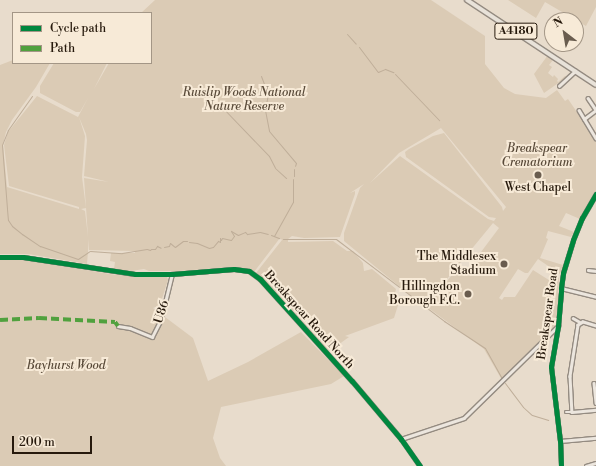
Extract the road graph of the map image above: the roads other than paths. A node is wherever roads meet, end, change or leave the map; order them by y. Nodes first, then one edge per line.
1 (467, 0) edge
2 (575, 70) junction
3 (596, 85) edge
4 (559, 86) dead end
5 (588, 98) dead end
6 (579, 110) dead end
7 (596, 110) edge
8 (584, 118) junction
9 (596, 138) edge
10 (596, 194) edge
11 (0, 257) edge
12 (588, 270) dead end
13 (596, 271) edge
14 (172, 274) junction
15 (560, 288) junction
16 (596, 297) edge
17 (573, 318) dead end
18 (580, 322) junction
19 (118, 326) dead end
20 (558, 326) junction
21 (596, 326) edge
22 (594, 383) dead end
23 (596, 403) edge
24 (596, 410) edge
25 (566, 412) dead end
26 (572, 412) junction
27 (596, 438) edge
28 (401, 439) junction
29 (560, 441) junction
30 (596, 463) edge
31 (420, 466) edge
32 (561, 466) edge
33 (586, 466) edge

1 - 2 main road, A4180
2 - 3 main road, A4180
2 - 4 street
5 - 7 street
6 - 8 street
7 - 8 street
8 - 9 street
10 - 15 street, Breakspear Road
11 - 14 street, Breakspear Road North
12 - 13 street
14 - 19 street, U86
14 - 28 street, Breakspear Road North
15 - 16 street
15 - 20 street, Breakspear Road
17 - 18 street
18 - 21 street
18 - 26 street
20 - 28 street
20 - 29 street, Breakspear Road
22 - 23 street
24 - 26 street
25 - 26 street
27 - 29 street
28 - 31 street, Breakspear Road North
29 - 32 street, Breakspear Road
30 - 33 street

